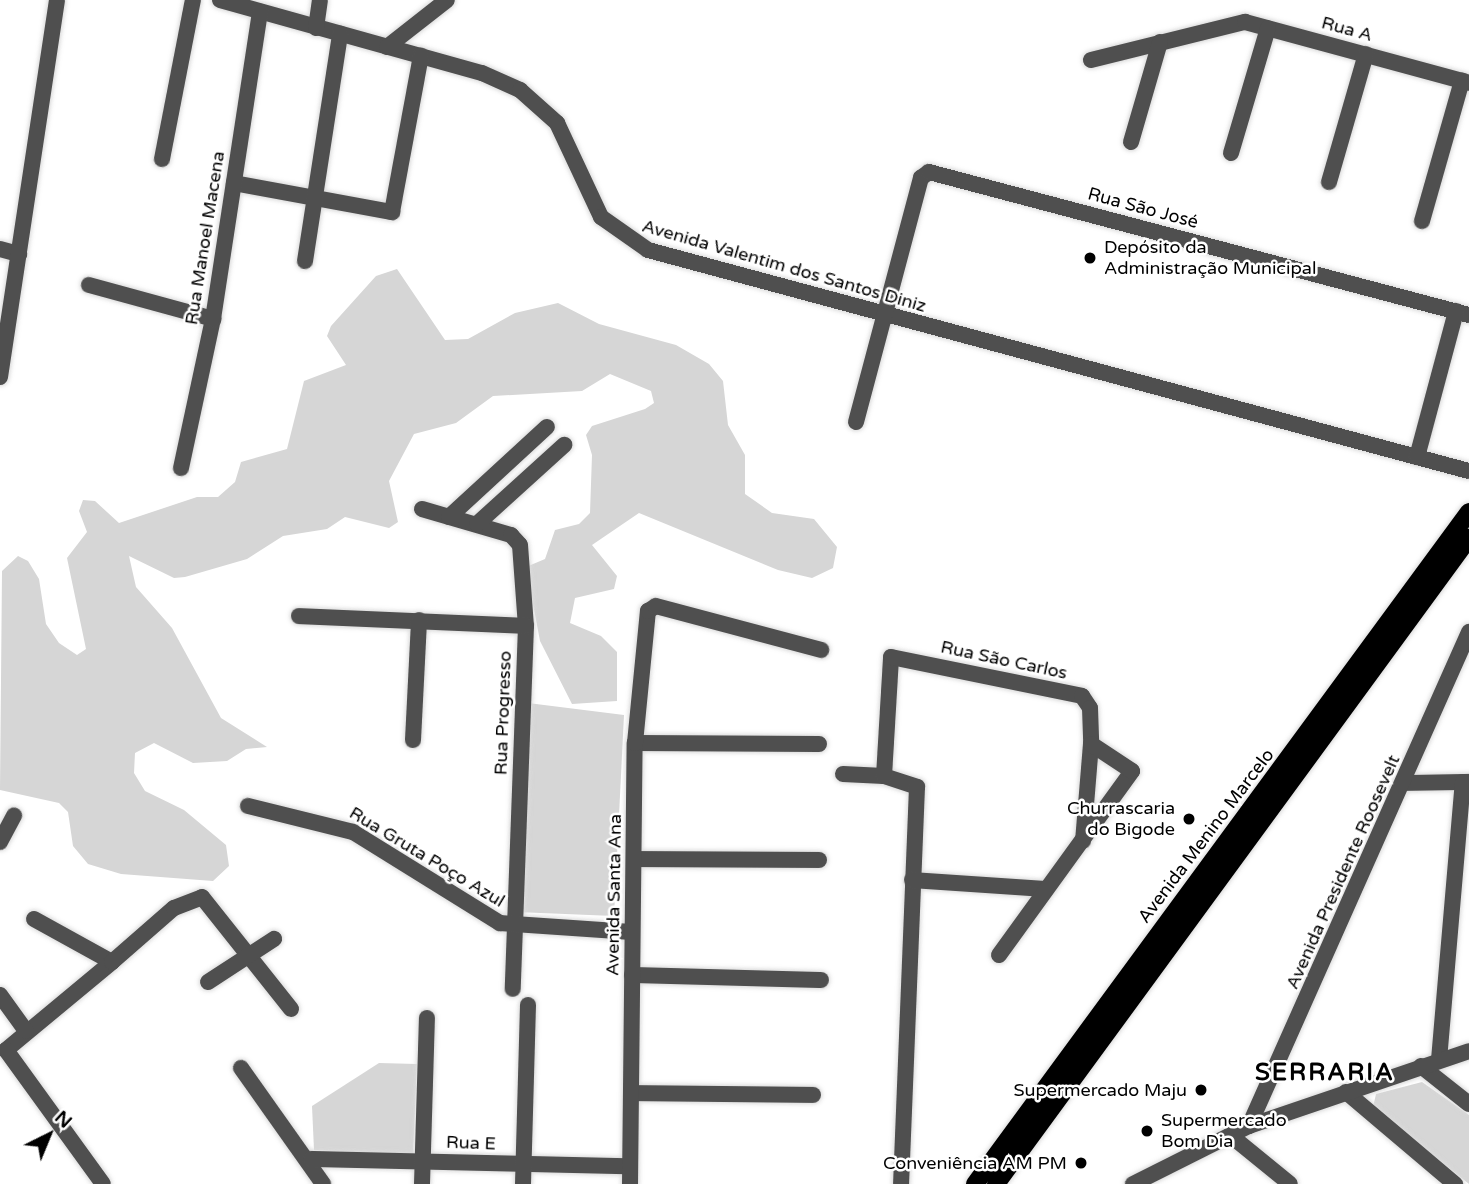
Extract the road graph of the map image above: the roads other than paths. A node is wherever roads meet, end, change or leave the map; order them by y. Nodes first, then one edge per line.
1 (57, 0) edge
2 (193, 0) edge
3 (220, 0) edge
4 (320, 0) edge
5 (447, 0) edge
6 (260, 12) junction
7 (316, 28) junction
8 (1268, 28) junction
9 (340, 34) junction
10 (1160, 42) junction
11 (387, 47) junction
12 (1366, 54) junction
13 (421, 56) junction
14 (1091, 60) dead end
15 (1465, 82) edge
16 (1131, 142) dead end
17 (1231, 153) dead end
18 (162, 159) dead end
19 (1329, 182) dead end
20 (234, 183) junction
21 (317, 199) junction
22 (1423, 221) dead end
23 (0, 249) edge
24 (19, 254) junction
25 (305, 261) dead end
26 (89, 285) dead end
27 (1463, 313) edge
28 (887, 317) junction
29 (213, 319) junction
30 (3, 341) edge
31 (0, 377) edge
32 (856, 422) dead end
33 (547, 427) dead end
34 (564, 445) dead end
35 (1417, 457) junction
36 (181, 468) dead end
37 (1469, 471) edge
38 (422, 509) dead end
39 (1469, 512) edge
40 (449, 517) junction
41 (477, 524) junction
42 (1469, 538) edge
43 (299, 616) dead end
44 (419, 620) junction
45 (526, 626) junction
46 (1469, 632) edge
47 (821, 650) dead end
48 (414, 740) dead end
49 (635, 743) junction
50 (819, 744) dead end
51 (1091, 744) junction
52 (843, 774) dead end
53 (884, 776) junction
54 (1466, 782) edge
55 (1405, 783) junction
56 (248, 806) dead end
57 (14, 816) dead end
58 (1083, 841) junction
59 (0, 842) edge
60 (635, 859) junction
61 (819, 860) dead end
62 (912, 880) junction
63 (1045, 889) junction
64 (33, 919) dead end
65 (514, 926) junction
66 (631, 932) junction
67 (274, 939) dead end
68 (248, 955) junction
69 (999, 955) dead end
70 (112, 962) junction
71 (632, 975) junction
72 (821, 980) dead end
73 (208, 982) dead end
74 (513, 989) dead end
75 (0, 995) edge
76 (528, 1005) dead end
77 (291, 1009) dead end
78 (427, 1018) dead end
79 (26, 1031) junction
80 (1469, 1051) edge
81 (1440, 1060) junction
82 (1421, 1066) junction
83 (242, 1068) dead end
84 (1346, 1091) junction
85 (632, 1093) junction
86 (813, 1095) dead end
87 (1469, 1104) edge
88 (1250, 1126) junction
89 (1230, 1135) junction
90 (311, 1159) junction
91 (422, 1161) junction
92 (524, 1164) junction
93 (630, 1166) junction
94 (103, 1184) edge
95 (323, 1184) edge
96 (422, 1184) edge
97 (523, 1184) edge
98 (630, 1184) edge
99 (901, 1184) edge
100 (975, 1184) edge
101 (996, 1184) edge
102 (1133, 1184) edge
103 (1290, 1184) edge
104 (1455, 1184) edge

1 - 24 street
2 - 18 street
3 - 6 street, Avenida Valentim dos Santos Diniz
4 - 7 street
5 - 11 street
6 - 7 street, Avenida Valentim dos Santos Diniz
6 - 20 street, Rua Manoel Macena
7 - 9 street, Avenida Valentim dos Santos Diniz
8 - 10 street, Rua A
8 - 12 street, Rua A
8 - 17 street
9 - 11 street, Avenida Valentim dos Santos Diniz
9 - 21 street
10 - 14 street, Rua A
10 - 16 street
11 - 13 street, Avenida Valentim dos Santos Diniz
12 - 15 street, Rua A
12 - 19 street
13 - 21 street
13 - 28 street, Avenida Valentim dos Santos Diniz
15 - 22 street
20 - 21 street
20 - 29 street, Rua Manoel Macena
21 - 25 street
23 - 24 street
24 - 30 street
26 - 29 street
27 - 28 street, Rua São José
27 - 35 street
28 - 32 street
28 - 35 street, Avenida Valentim dos Santos Diniz
29 - 36 street, Rua Manoel Macena
30 - 31 street
33 - 40 street
34 - 41 street
35 - 37 street, Avenida Valentim dos Santos Diniz
38 - 40 street, Rua Progresso
39 - 100 main road, Avenida Menino Marcelo
40 - 41 street, Rua Progresso
41 - 45 street, Rua Progresso
42 - 101 main road, Avenida Menino Marcelo
43 - 44 street
44 - 45 street
44 - 48 street
45 - 65 street, Rua Progresso
46 - 55 street, Avenida Presidente Roosevelt
47 - 49 street, Avenida Santa Ana
49 - 50 street
49 - 60 street, Avenida Santa Ana
51 - 53 street, Rua São Carlos
51 - 58 street, Rua São Carlos
51 - 58 street
52 - 53 street
53 - 62 street
54 - 55 street
54 - 81 street
55 - 88 street, Avenida Presidente Roosevelt
56 - 65 street, Rua Gruta Poço Azul
57 - 59 street
58 - 63 street
60 - 61 street
60 - 66 street, Avenida Santa Ana
62 - 63 street
62 - 99 street
63 - 69 street
64 - 70 street
65 - 66 street, Rua Gruta Poço Azul
65 - 74 street, Rua Progresso
66 - 71 street, Avenida Santa Ana
67 - 68 street
68 - 70 street
68 - 73 street
68 - 77 street
70 - 79 street
71 - 72 street
71 - 85 street, Avenida Santa Ana
75 - 79 street
76 - 92 street
78 - 91 street
79 - 94 street
80 - 81 street
81 - 82 street
82 - 84 street
82 - 87 street
83 - 90 street
84 - 88 street
84 - 104 street
85 - 86 street
85 - 93 street, Avenida Santa Ana
88 - 89 street
89 - 102 street
89 - 103 street
90 - 91 street, Rua E
90 - 95 street
91 - 92 street, Rua E
91 - 96 street
92 - 93 street, Rua E
92 - 97 street
93 - 98 street, Avenida Santa Ana

